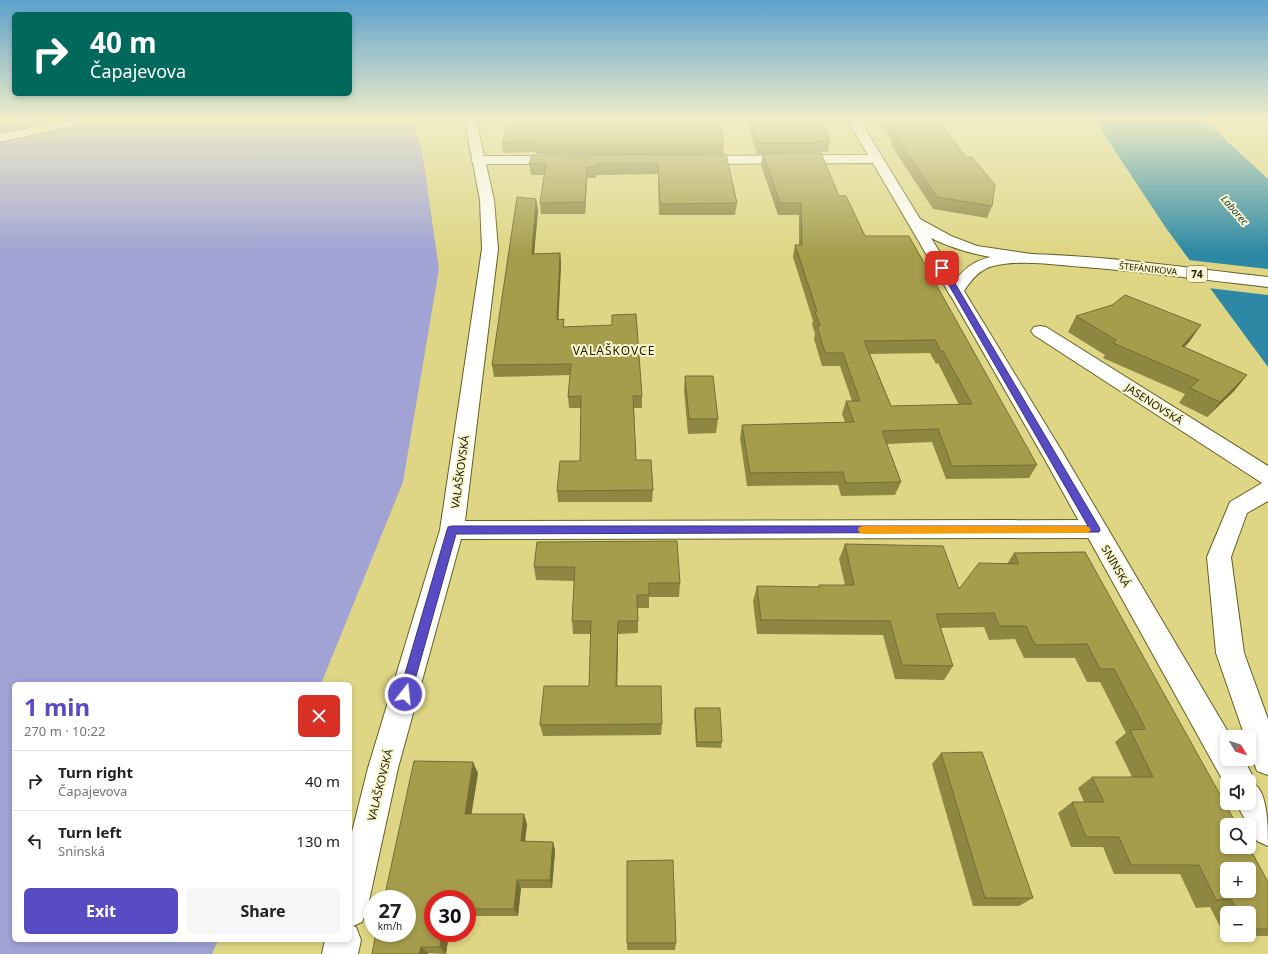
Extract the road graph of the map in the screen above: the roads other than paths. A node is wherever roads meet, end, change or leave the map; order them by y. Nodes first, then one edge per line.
1 (478, 164) edge
2 (880, 164) edge
3 (915, 222) junction
4 (1051, 260) junction
5 (1268, 282) edge
6 (956, 291) junction
7 (1040, 331) dead end
8 (1268, 477) edge
9 (1268, 490) edge
10 (452, 530) junction
11 (1096, 530) junction
12 (1220, 747) edge
13 (1268, 760) edge
14 (1256, 809) edge
15 (1268, 830) edge
16 (352, 902) edge
17 (343, 942) edge
18 (340, 954) edge

1 - 10 street, VALAŠKOVSKÁ
2 - 3 street
3 - 4 street
3 - 6 street
4 - 5 street, ŠTEFÁNIKOVA / 74
4 - 6 street, 74
6 - 11 street, SNINSKÁ
7 - 8 street, JASENOVSKÁ
9 - 13 street
10 - 11 street
10 - 16 street, VALAŠKOVSKÁ
11 - 12 street, SNINSKÁ
14 - 15 street
17 - 18 street

